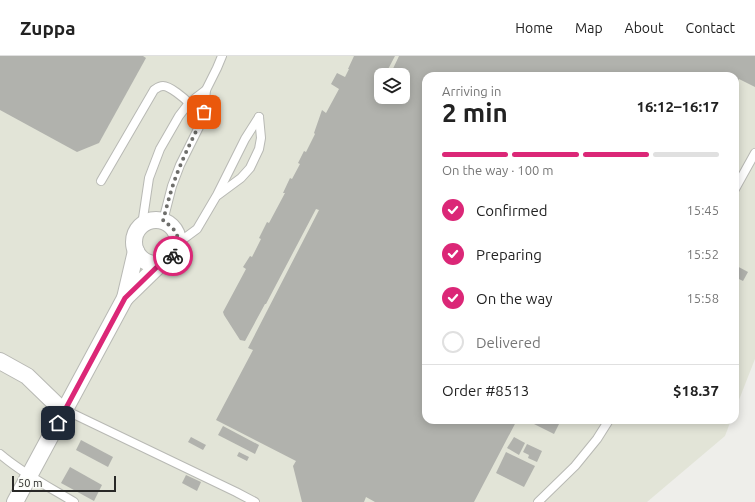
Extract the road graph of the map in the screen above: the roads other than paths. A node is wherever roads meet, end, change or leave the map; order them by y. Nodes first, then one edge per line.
1 (222, 56) edge
2 (206, 90) junction
3 (189, 103) junction
4 (755, 153) edge
5 (101, 182) dead end
6 (739, 183) edge
7 (217, 195) junction
8 (163, 221) junction
9 (142, 225) junction
10 (178, 243) junction
11 (136, 251) junction
12 (161, 263) junction
13 (125, 298) junction
14 (0, 361) edge
15 (65, 410) junction
16 (606, 424) edge
17 (0, 454) edge
18 (29, 476) junction
19 (15, 502) edge
20 (74, 502) edge
21 (254, 502) edge
22 (538, 502) edge

1 - 2 lane
2 - 3 lane
2 - 8 lane
3 - 5 lane
3 - 9 lane
4 - 6 lane
7 - 7 lane
7 - 10 lane
8 - 9 street
8 - 10 street
9 - 11 street
10 - 12 street
11 - 12 street
11 - 13 street
12 - 13 street
13 - 15 street
14 - 15 street
15 - 18 street
15 - 21 lane
16 - 22 lane
17 - 18 lane
18 - 19 street
18 - 20 lane

